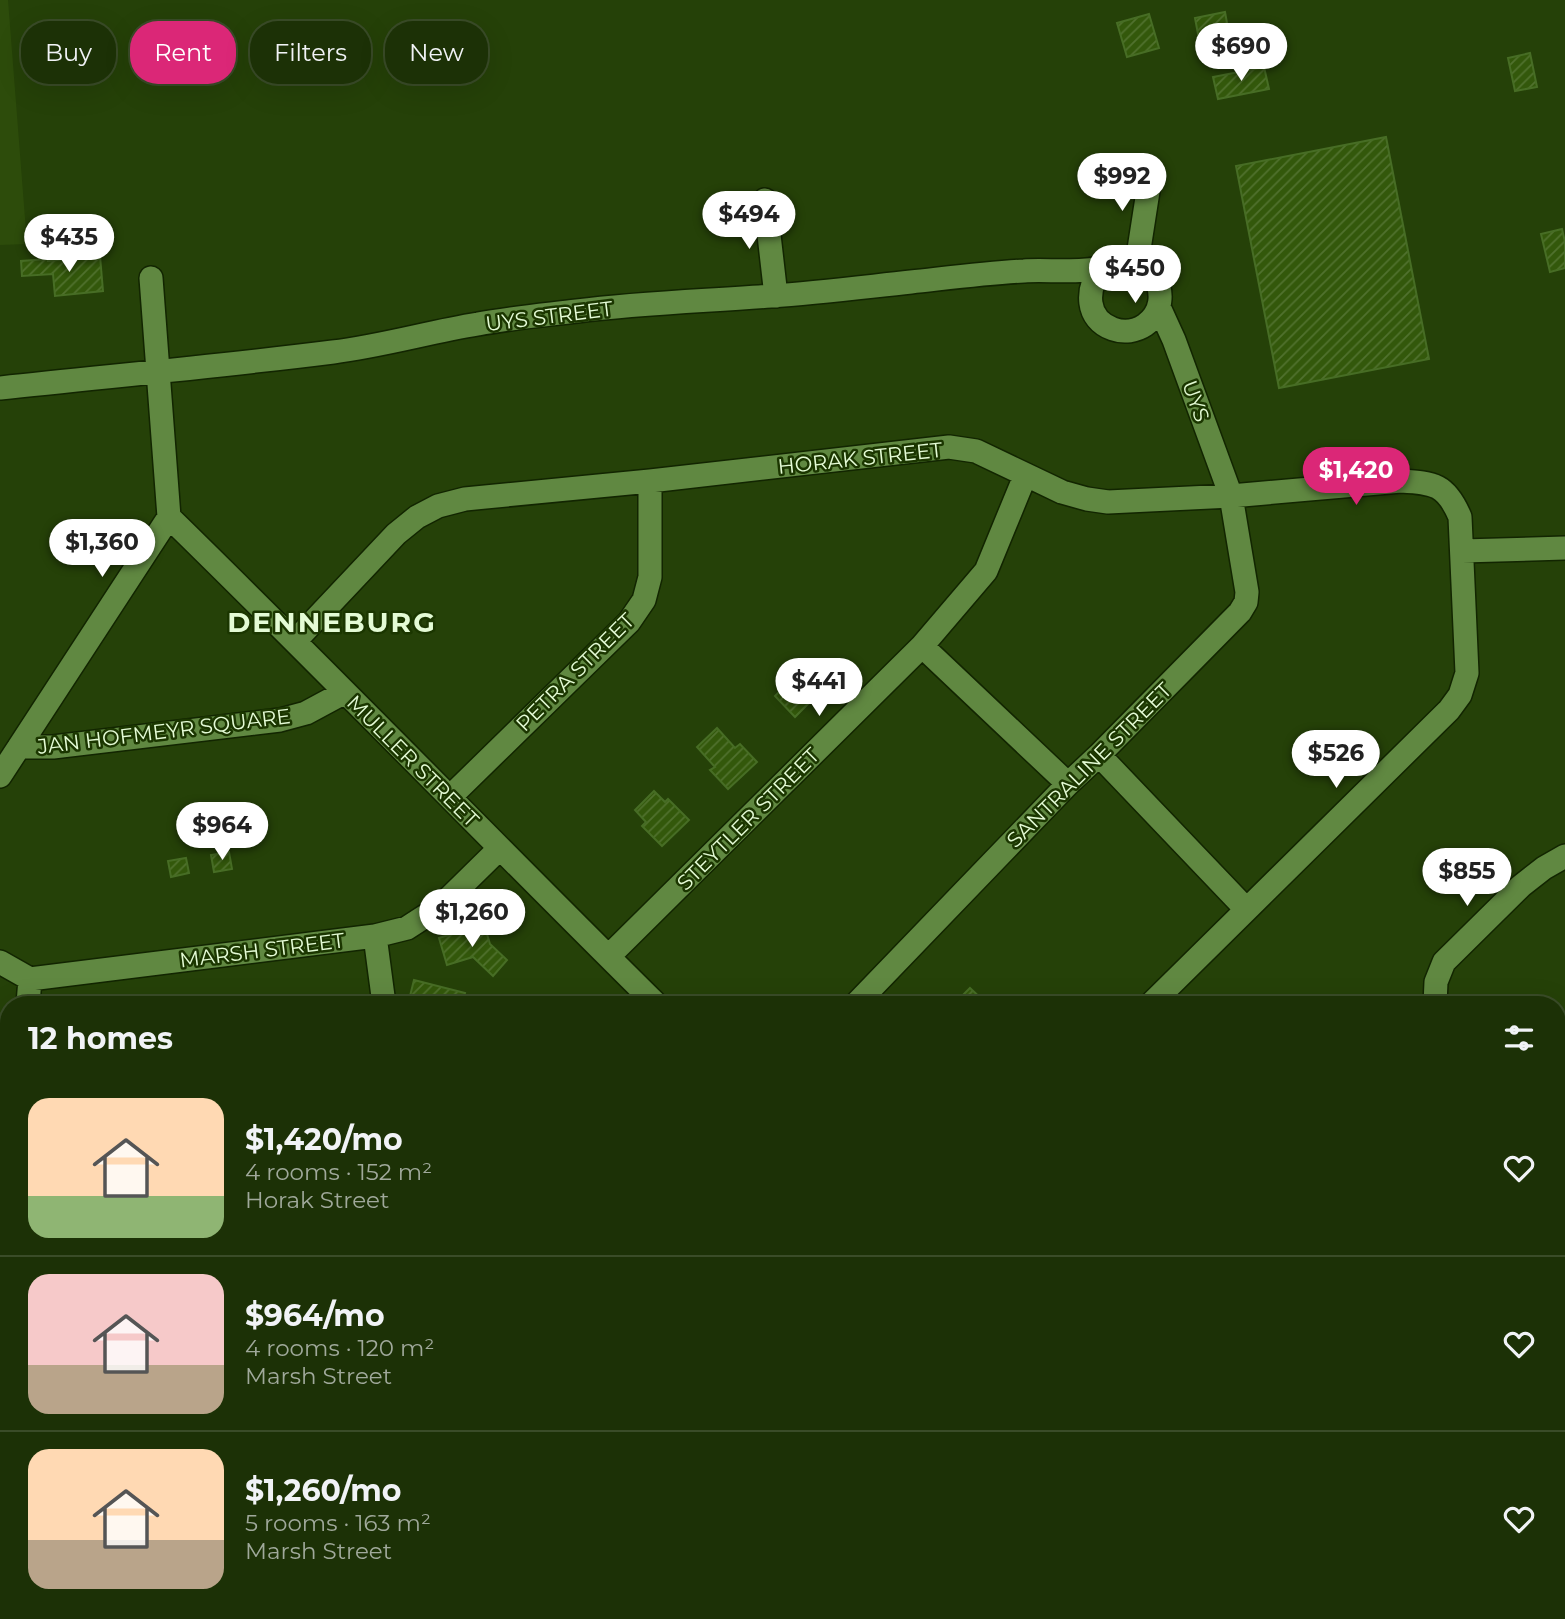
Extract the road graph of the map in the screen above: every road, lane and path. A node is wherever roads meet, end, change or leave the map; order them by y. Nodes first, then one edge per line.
1 (1152, 172) dead end
2 (765, 200) dead end
3 (1137, 262) junction
4 (1101, 269) junction
5 (151, 278) dead end
6 (776, 296) junction
7 (1159, 307) junction
8 (159, 370) junction
9 (0, 388) edge
10 (1025, 476) junction
11 (650, 481) junction
12 (1231, 496) junction
13 (169, 517) junction
14 (1565, 548) edge
15 (1462, 551) junction
16 (296, 640) junction
17 (922, 646) junction
18 (345, 692) junction
19 (19, 747) junction
20 (1099, 755) junction
21 (0, 776) edge
22 (1068, 784) junction
23 (450, 797) junction
24 (499, 849) junction
25 (1565, 856) edge
26 (1246, 909) junction
27 (375, 936) junction
28 (609, 956) junction
29 (0, 962) edge
30 (30, 979) junction
31 (29, 996) edge
32 (383, 996) edge
33 (641, 996) edge
34 (864, 996) edge
35 (1160, 996) edge
36 (1435, 996) edge

1 - 3 street
2 - 6 street
3 - 4 street
3 - 7 street
4 - 6 street, UYS STREET
4 - 7 street
5 - 8 street
6 - 8 street, UYS STREET
7 - 12 street, UYS
8 - 9 street, UYS STREET
8 - 13 street
10 - 11 street, HORAK STREET
10 - 12 street, HORAK STREET
10 - 17 street, STEYTLER STREET
11 - 16 street, HORAK STREET
11 - 23 street, PETRA STREET
12 - 15 street, HORAK STREET
12 - 20 street, SANTRALINE STREET
13 - 16 street, MULLER STREET
13 - 19 street
14 - 15 street
15 - 26 street, HORAK STREET
16 - 18 street, MULLER STREET
17 - 22 street
17 - 28 street, STEYTLER STREET
18 - 19 street, JAN HOFMEYR SQUARE
18 - 23 street, MULLER STREET
19 - 21 street
20 - 22 street, SANTRALINE STREET
20 - 26 street
22 - 34 street, SANTRALINE STREET
23 - 24 street, MULLER STREET
24 - 27 street, MARSH STREET
24 - 28 street, MULLER STREET
25 - 36 street
26 - 35 street, HORAK STREET
27 - 30 street, MARSH STREET
27 - 32 street
28 - 33 street, MULLER STREET
29 - 30 street
30 - 31 street

